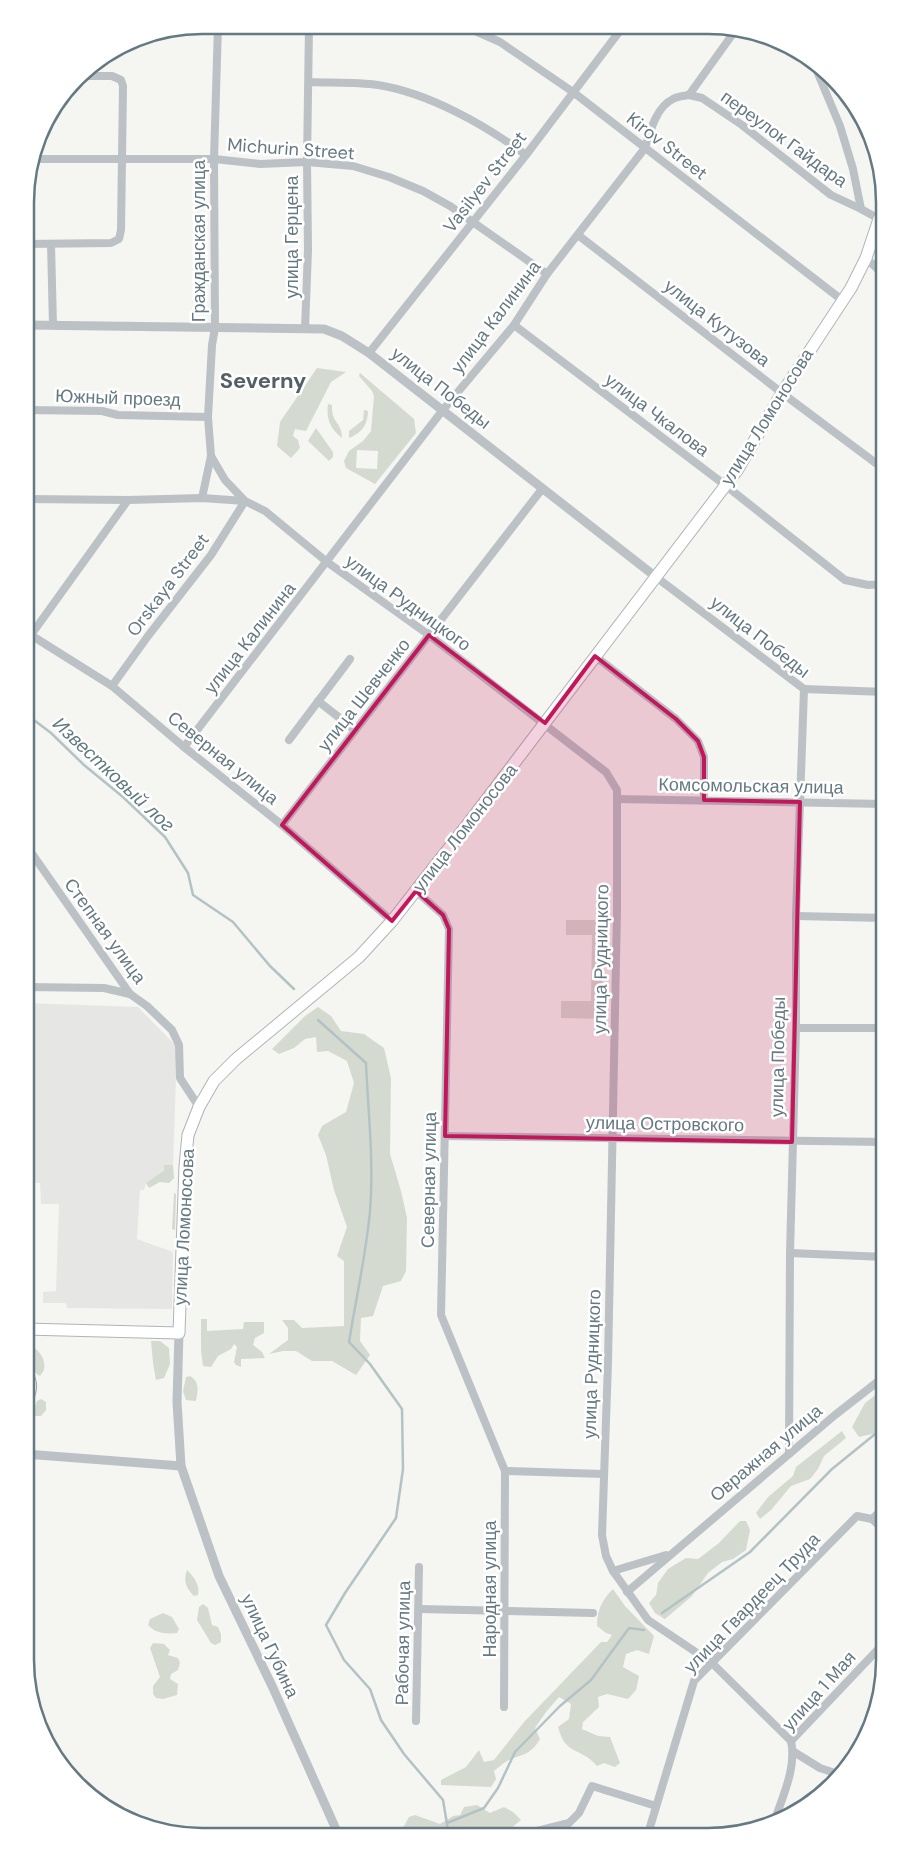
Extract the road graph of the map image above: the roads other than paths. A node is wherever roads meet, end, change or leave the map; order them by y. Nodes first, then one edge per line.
1 (218, 34) edge
2 (309, 34) edge
3 (482, 34) edge
4 (615, 34) edge
5 (731, 36) edge
6 (92, 76) edge
7 (819, 76) edge
8 (309, 82) junction
9 (573, 92) junction
10 (689, 95) junction
11 (645, 148) junction
12 (526, 155) junction
13 (39, 159) edge
14 (122, 159) junction
15 (214, 159) junction
16 (307, 162) junction
17 (861, 209) junction
18 (876, 213) edge
19 (472, 222) junction
20 (876, 231) edge
21 (578, 235) junction
22 (34, 244) edge
23 (51, 244) junction
24 (866, 258) junction
25 (876, 267) edge
26 (548, 274) junction
27 (842, 300) junction
28 (34, 325) edge
29 (54, 325) junction
30 (514, 325) junction
31 (215, 328) junction
32 (305, 329) junction
33 (370, 353) junction
34 (782, 393) junction
35 (34, 410) edge
36 (442, 411) junction
37 (208, 416) junction
38 (211, 456) junction
39 (876, 463) edge
40 (725, 485) junction
41 (542, 489) junction
42 (34, 498) edge
43 (202, 498) junction
44 (128, 500) junction
45 (245, 501) junction
46 (327, 562) junction
47 (656, 577) junction
48 (876, 585) edge
49 (34, 625) edge
50 (429, 635) junction
51 (34, 637) edge
52 (595, 656) junction
53 (350, 659) dead end
54 (112, 686) junction
55 (804, 690) junction
56 (876, 692) edge
57 (318, 701) junction
58 (544, 723) junction
59 (355, 730) junction
60 (289, 740) dead end
61 (184, 747) junction
62 (617, 799) junction
63 (704, 800) junction
64 (800, 802) junction
65 (876, 804) edge
66 (282, 824) junction
67 (34, 856) edge
68 (416, 891) junction
69 (796, 916) junction
70 (876, 918) edge
71 (392, 921) junction
72 (34, 987) edge
73 (130, 994) junction
74 (796, 1028) junction
75 (876, 1028) edge
76 (199, 1107) junction
77 (445, 1136) junction
78 (612, 1137) junction
79 (792, 1142) junction
80 (876, 1142) edge
81 (790, 1253) junction
82 (876, 1256) edge
83 (34, 1329) edge
84 (179, 1333) junction
85 (876, 1383) edge
86 (789, 1454) junction
87 (34, 1455) edge
88 (181, 1466) junction
89 (505, 1471) junction
90 (603, 1474) junction
91 (876, 1515) edge
92 (872, 1519) junction
93 (876, 1523) edge
94 (668, 1555) junction
95 (419, 1566) dead end
96 (613, 1571) junction
97 (627, 1592) junction
98 (419, 1609) junction
99 (505, 1612) junction
100 (593, 1613) dead end
101 (876, 1651) edge
102 (712, 1663) junction
103 (504, 1707) dead end
104 (416, 1721) dead end
105 (791, 1741) junction
106 (794, 1752) junction
107 (833, 1772) edge
108 (656, 1806) junction
109 (777, 1813) edge
110 (335, 1828) edge
111 (549, 1828) edge
112 (650, 1828) edge

1 - 15 street, Гражданская улица
2 - 8 street, улица Герцена
3 - 9 street, Kirov Street
4 - 9 street, Vasilyev Street
5 - 10 street
6 - 14 street
7 - 17 street
8 - 12 street
8 - 16 street, улица Герцена
9 - 11 street, Kirov Street
9 - 12 street, Vasilyev Street
10 - 11 street, улица Калинина
10 - 17 street, переулок Гайдара
11 - 21 street, улица Калинина
11 - 27 street, Kirov Street
12 - 19 street, Vasilyev Street
13 - 14 street, Michurin Street
14 - 15 street, Michurin Street
14 - 23 street
15 - 16 street, Michurin Street
15 - 31 street, Гражданская улица
16 - 19 street, Michurin Street
16 - 32 street, улица Герцена
17 - 18 street, переулок Гайдара
19 - 26 street, Michurin Street
19 - 33 street, Vasilyev Street
20 - 24 main road, улица Ломоносова
21 - 26 street, улица Калинина
21 - 34 street, улица Кутузова
22 - 23 street
23 - 29 street
24 - 25 street
24 - 27 main road, улица Ломоносова
26 - 30 street, улица Калинина
27 - 34 main road, улица Ломоносова
28 - 29 street, улица Победы
29 - 31 street, улица Победы
30 - 36 street, улица Калинина
30 - 40 street, улица Чкалова
31 - 32 street, улица Победы
31 - 37 street, Гражданская улица
32 - 33 street, улица Победы
33 - 36 street, улица Победы
34 - 39 street, улица Кутузова
34 - 40 main road, улица Ломоносова
35 - 37 street, Южный проезд
36 - 41 street, улица Победы
36 - 46 street, улица Калинина
37 - 38 street, Гражданская улица
38 - 43 street, Гражданская улица
38 - 45 street, Гражданская улица
40 - 47 main road, улица Ломоносова
40 - 48 street, улица Чкалова
41 - 47 street, улица Победы
41 - 50 street, улица Шевченко
42 - 44 street, улица Рудницкого
43 - 44 street, улица Рудницкого
43 - 45 street, улица Рудницкого
44 - 49 street
45 - 46 street, улица Рудницкого
45 - 54 street, Orskaya Street
46 - 50 street, улица Рудницкого
46 - 61 street, улица Калинина
47 - 52 main road, улица Ломоносова
47 - 55 street, улица Победы
50 - 58 street, улица Рудницкого
50 - 59 street, улица Шевченко
51 - 54 street, Северная улица
52 - 58 main road, улица Ломоносова
52 - 63 street
53 - 57 street
54 - 61 street, Северная улица
55 - 56 street
55 - 64 street, улица Победы
57 - 59 street
57 - 60 street
58 - 62 street, улица Рудницкого
58 - 68 main road, улица Ломоносова
59 - 66 street, улица Шевченко
61 - 66 street, Северная улица
62 - 63 street, Комсомольская улица
62 - 78 street, улица Рудницкого
63 - 64 street, Комсомольская улица
64 - 65 street, Комсомольская улица
64 - 69 street, улица Победы
66 - 71 street, Северная улица
67 - 73 street, Степная улица
68 - 71 main road, улица Ломоносова
68 - 77 street, Северная улица
69 - 70 street
69 - 74 street, улица Победы
71 - 76 main road, улица Ломоносова
72 - 73 street
73 - 76 street, Степная улица
74 - 75 street
74 - 79 street, улица Победы
76 - 84 main road, улица Ломоносова
77 - 78 street, улица Островского
77 - 89 street, Северная улица
78 - 79 street, улица Островского
78 - 90 street, улица Рудницкого
79 - 80 street, улица Островского
79 - 81 street, улица Победы
81 - 82 street
81 - 86 street, улица Победы
83 - 84 main road
84 - 88 street, улица Ломоносова
85 - 86 street, Овражная улица
86 - 94 street, Овражная улица
87 - 88 street
88 - 110 street, улица Губина
89 - 90 street
89 - 99 street, Народная улица
90 - 96 street, улица Рудницкого
91 - 92 street
92 - 93 street
92 - 102 street, улица Гвардеец Труда
94 - 96 street, Овражная улица
94 - 97 street, Овражная улица
95 - 98 street, Рабочая улица
96 - 97 street, улица Рудницкого
97 - 102 street, улица Рудницкого
98 - 99 street
98 - 104 street, Рабочая улица
99 - 100 street
99 - 103 street, Народная улица
101 - 105 street, улица 1 Мая
102 - 105 street, улица Рудницкого
102 - 108 street, улица Гвардеец Труда
105 - 106 street, улица 1 Мая
106 - 107 street
106 - 109 street, улица 1 Мая
108 - 111 street
108 - 112 street, улица Гвардеец Труда

